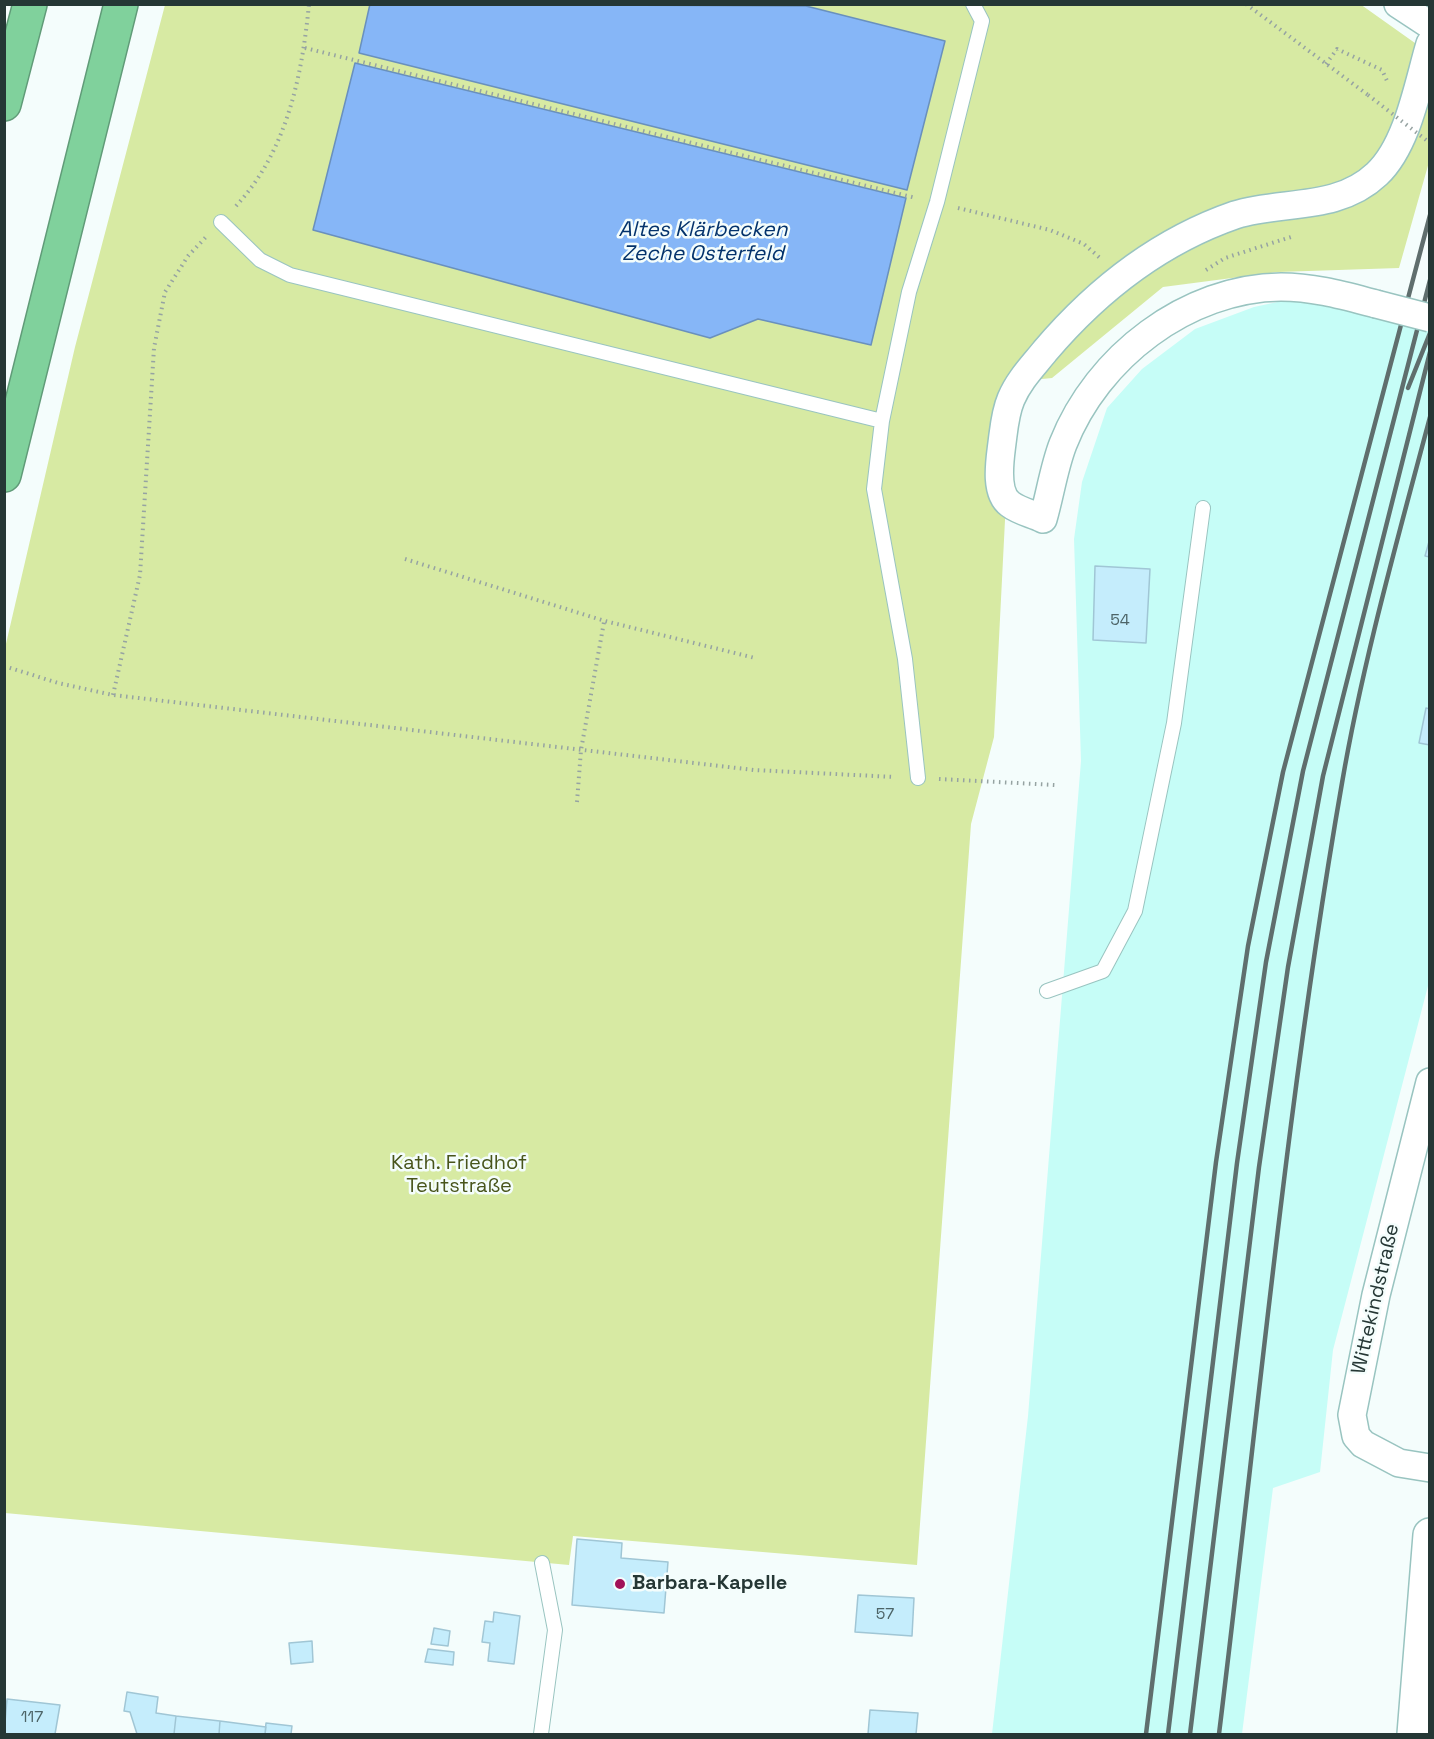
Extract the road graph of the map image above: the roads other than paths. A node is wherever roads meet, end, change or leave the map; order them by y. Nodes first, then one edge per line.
1 (30, 4) edge
2 (121, 4) edge
3 (973, 4) edge
4 (1398, 4) edge
5 (1430, 25) edge
6 (1430, 44) edge
7 (4, 104) edge
8 (221, 222) road end
9 (1430, 318) edge
10 (882, 421) junction
11 (4, 475) edge
12 (1203, 508) dead end
13 (918, 778) road end
14 (1047, 991) dead end
15 (1430, 1082) edge
16 (1430, 1468) edge
17 (1430, 1535) edge
18 (542, 1563) dead end
19 (541, 1734) edge
20 (1414, 1734) edge

1 - 7 highway
2 - 11 highway
3 - 10 lane
4 - 5 street
6 - 9 street, bridge
8 - 10 lane
10 - 13 lane
12 - 14 lane
15 - 16 street, Wittekindstraße
17 - 20 main road
18 - 19 lane

